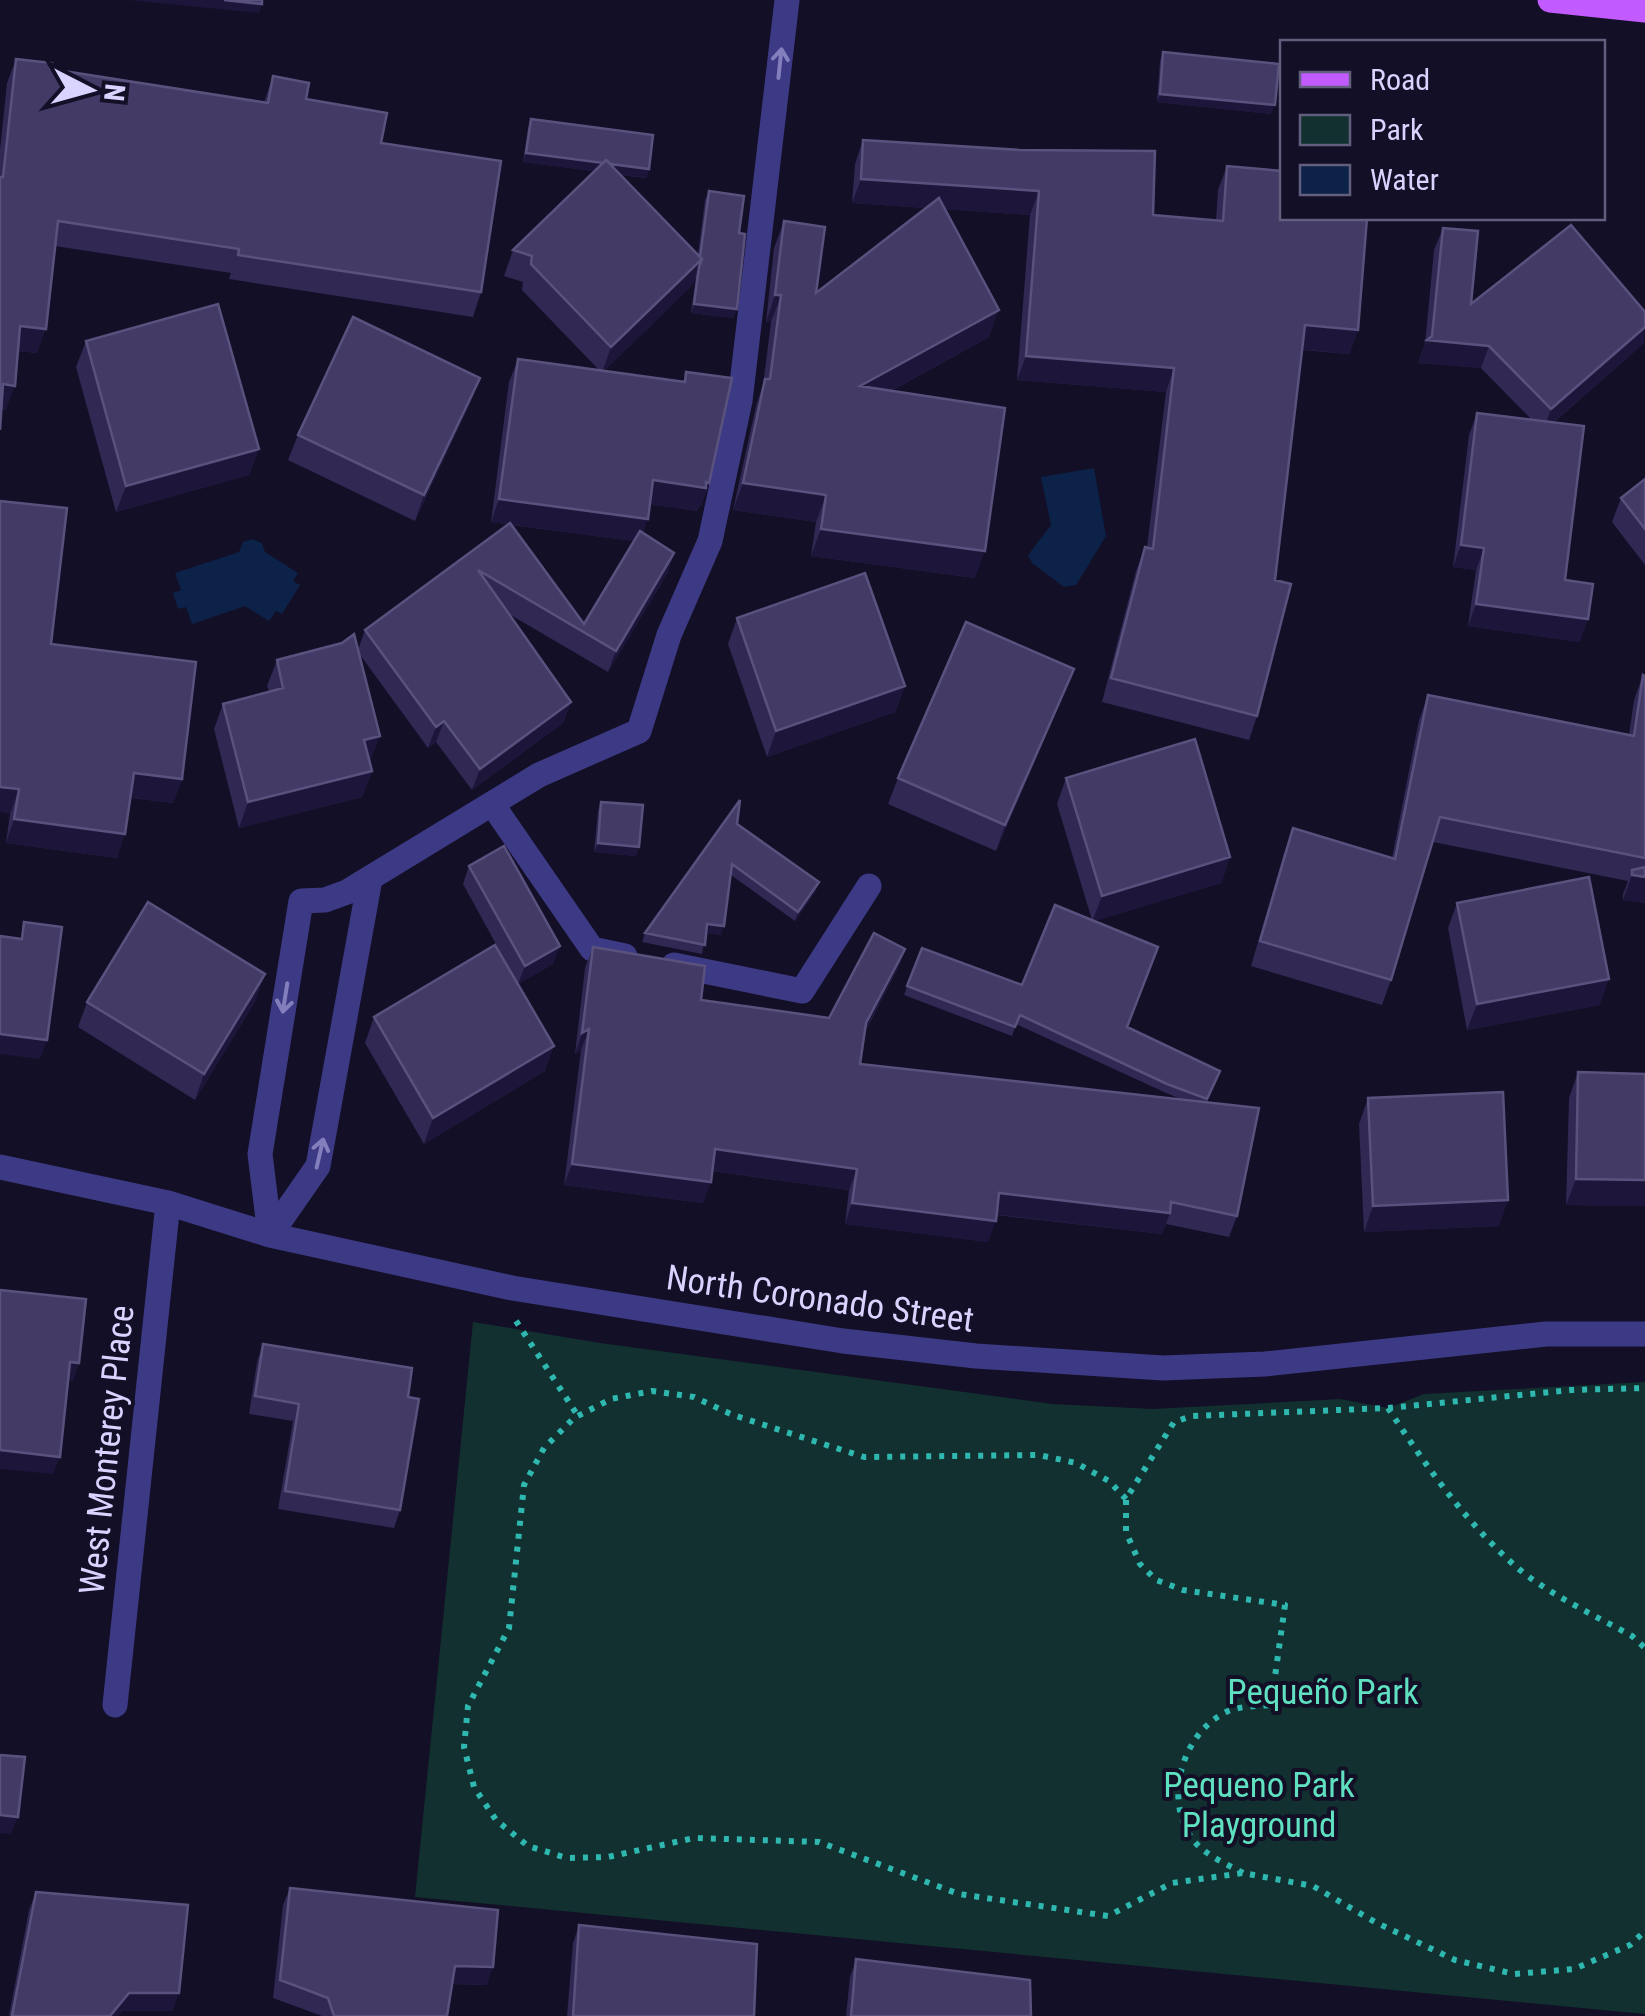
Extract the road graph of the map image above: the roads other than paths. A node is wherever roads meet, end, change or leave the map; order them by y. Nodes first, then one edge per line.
1 (787, 0) edge
2 (1550, 0) edge
3 (1645, 10) edge
4 (492, 804) junction
5 (370, 879) junction
6 (869, 886) dead end
7 (0, 1168) edge
8 (168, 1202) junction
9 (270, 1235) junction
10 (1645, 1334) edge
11 (115, 1705) dead end

4 -> 1 street
2 - 3 main road
4 - 5 street
4 - 6 street
9 -> 5 street
5 -> 9 street
7 - 8 street, North Coronado Street
8 - 9 street, North Coronado Street
8 - 11 street, West Monterey Place
9 - 10 street, North Coronado Street

